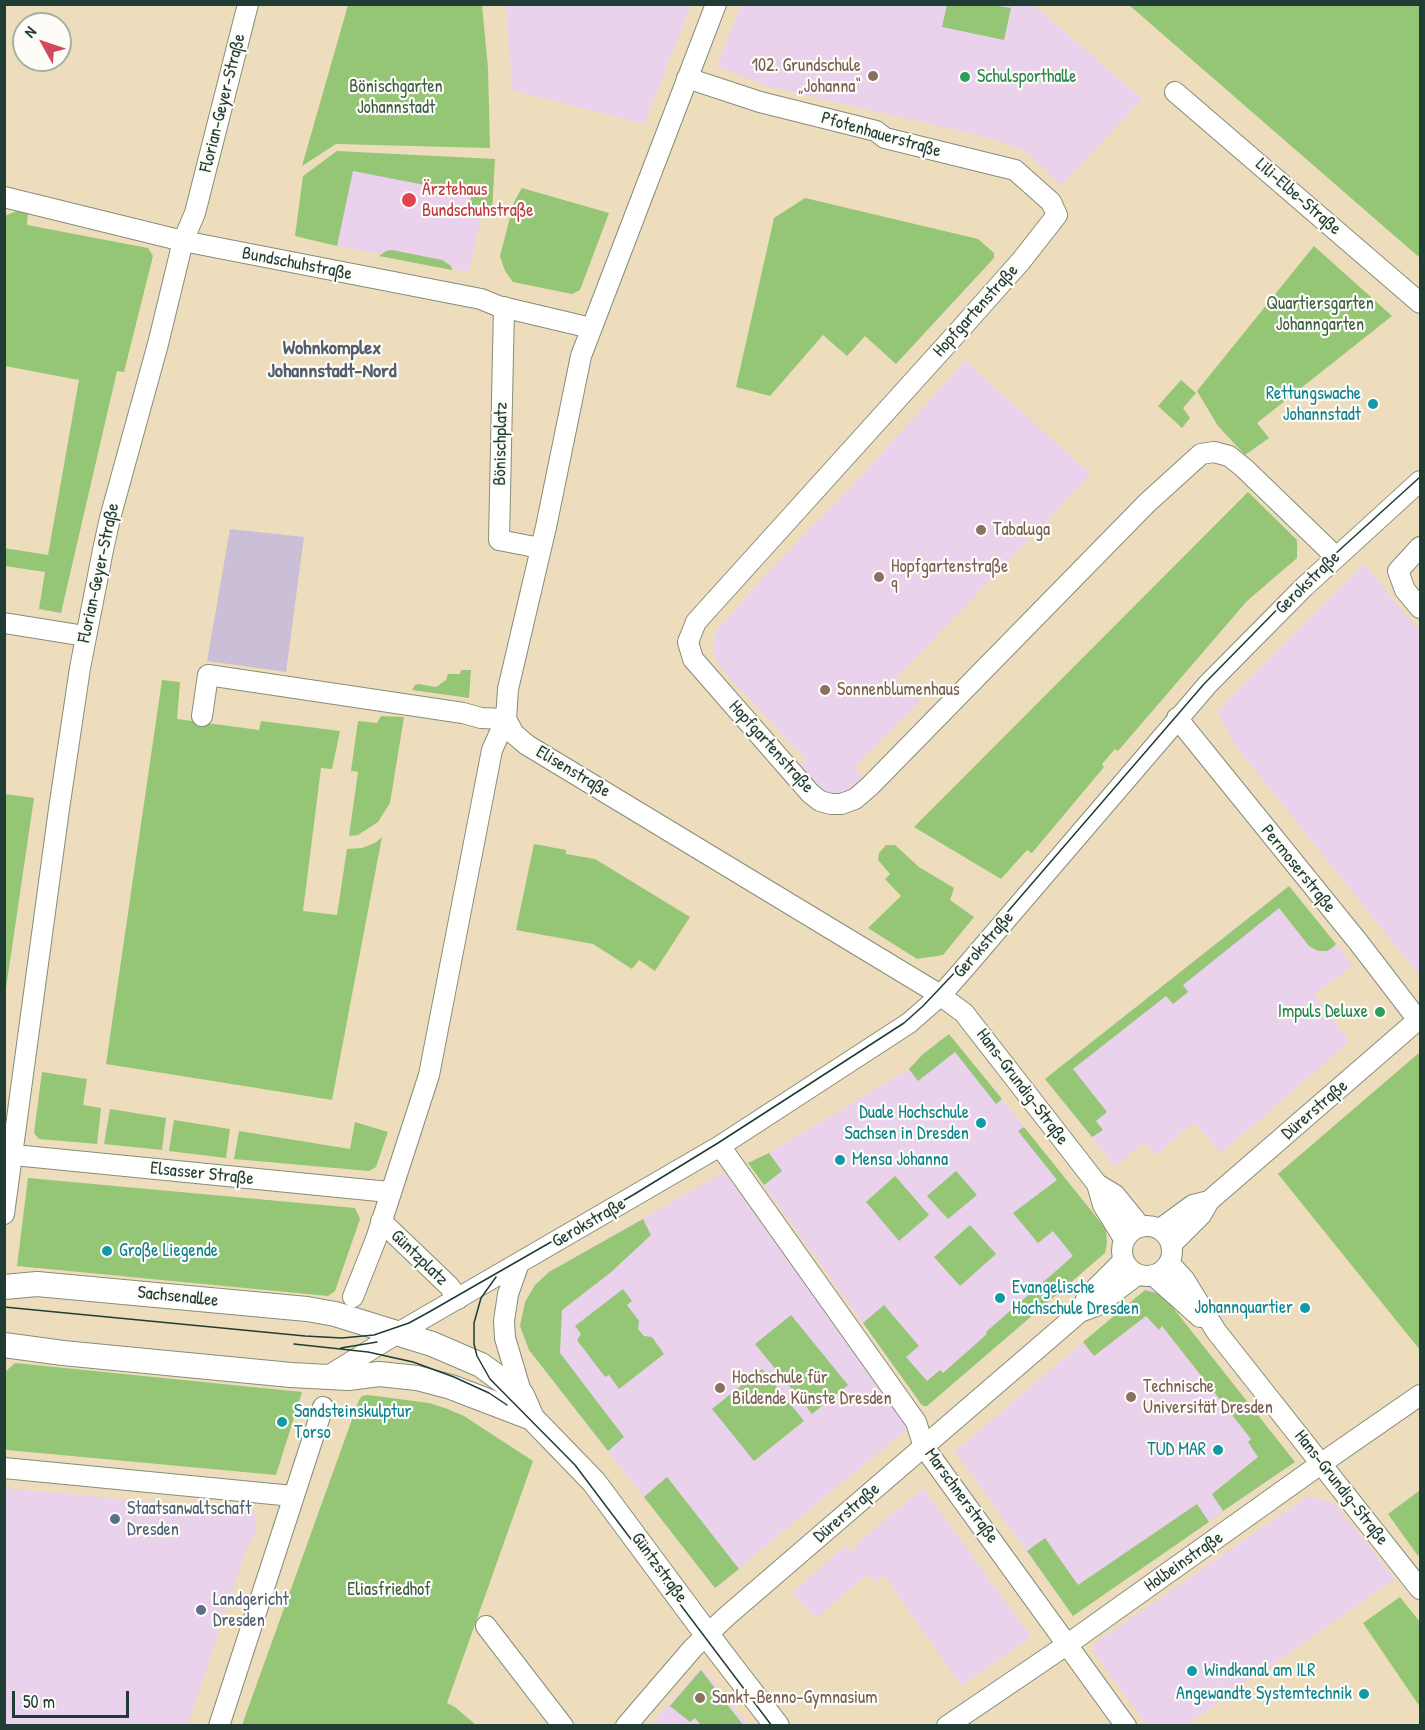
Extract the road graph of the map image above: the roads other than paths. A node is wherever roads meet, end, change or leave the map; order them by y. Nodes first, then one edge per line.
1 (248, 4) edge
2 (716, 4) edge
3 (687, 78) junction
4 (1175, 92) dead end
5 (4, 197) edge
6 (1057, 215) joint
7 (183, 241) junction
8 (1420, 303) edge
9 (504, 307) junction
10 (591, 328) junction
11 (1420, 481) edge
12 (1420, 547) edge
13 (540, 548) junction
14 (1335, 556) junction
15 (1420, 608) edge
16 (4, 622) edge
17 (86, 636) junction
18 (202, 716) dead end
19 (1177, 718) junction
20 (506, 719) junction
21 (941, 995) junction
22 (1419, 1019) edge
23 (720, 1146) junction
24 (9, 1154) edge
25 (1097, 1184) junction
26 (390, 1192) junction
27 (4, 1214) edge
28 (381, 1221) junction
29 (1124, 1239) junction
30 (1160, 1241) junction
31 (519, 1263) junction
32 (1138, 1270) junction
33 (4, 1287) edge
34 (458, 1299) junction
35 (352, 1308) junction
36 (1216, 1331) junction
37 (398, 1333) junction
38 (4, 1345) edge
39 (338, 1377) junction
40 (522, 1395) junction
41 (1420, 1395) edge
42 (323, 1407) dead end
43 (532, 1418) junction
44 (924, 1447) junction
45 (1322, 1463) junction
46 (4, 1468) edge
47 (293, 1496) junction
48 (1420, 1589) edge
49 (486, 1626) dead end
50 (707, 1635) junction
51 (1068, 1644) junction
52 (219, 1725) edge
53 (563, 1725) edge
54 (626, 1725) edge
55 (777, 1725) edge
56 (947, 1725) edge
57 (1126, 1725) edge

1 - 7 street, Florian-Geyer-Straße
2 - 3 street
3 - 6 street, Pfotenhauerstraße
3 - 10 street
4 - 8 street, Lili-Elbe-Straße
5 - 7 street, Bundschuhstraße
6 - 14 street, Hopfgartenstraße
7 - 9 street, Bundschuhstraße
7 - 17 street, Florian-Geyer-Straße
9 - 10 street, Bundschuhstraße
9 - 13 street, Bönischplatz
10 - 13 street
11 - 14 street, Gerokstraße
12 - 15 street
13 - 20 street
14 - 19 street, Gerokstraße
16 - 17 street
17 - 24 street, Florian-Geyer-Straße
18 - 20 street
19 - 21 street, Gerokstraße
19 - 22 street, Permoserstraße
20 - 21 street, Elisenstraße
20 - 26 street
21 - 23 street, Gerokstraße
21 - 25 street, Hans-Grundig-Straße
22 - 30 street, Dürerstraße
23 - 31 street, Gerokstraße
23 - 44 street, Marschnerstraße
24 - 26 street, Elsasser Straße
24 - 27 street, Florian-Geyer-Straße
25 - 29 street, Hans-Grundig-Straße
25 - 30 street, Hans-Grundig-Straße
26 - 28 street
28 - 34 street, Güntzplatz
28 - 35 street
29 - 30 street
29 - 32 street
30 - 32 street, Dürerstraße
30 - 36 street, Hans-Grundig-Straße
31 - 34 street, Gerokstraße
31 - 40 street, Güntzstraße
32 - 36 street, Hans-Grundig-Straße
32 - 44 street, Dürerstraße
33 - 35 main road, Sachsenallee
34 - 37 street, Güntzplatz
35 - 37 main road
36 - 45 street, Hans-Grundig-Straße
37 - 39 street, Güntzplatz
37 - 40 main road, Güntzstraße
38 - 39 main road
39 - 43 main road, Güntzstraße
40 - 43 main road, Güntzstraße
41 - 45 street, Holbeinstraße
42 - 47 street
43 - 50 main road, Güntzstraße
44 - 50 street, Dürerstraße
44 - 51 street, Marschnerstraße
45 - 48 street, Hans-Grundig-Straße
45 - 51 street, Holbeinstraße
46 - 47 street
47 - 52 street
49 - 53 street
50 - 54 street, Dürerstraße
50 - 55 main road, Güntzstraße
51 - 56 street, Holbeinstraße
51 - 57 street, Marschnerstraße

